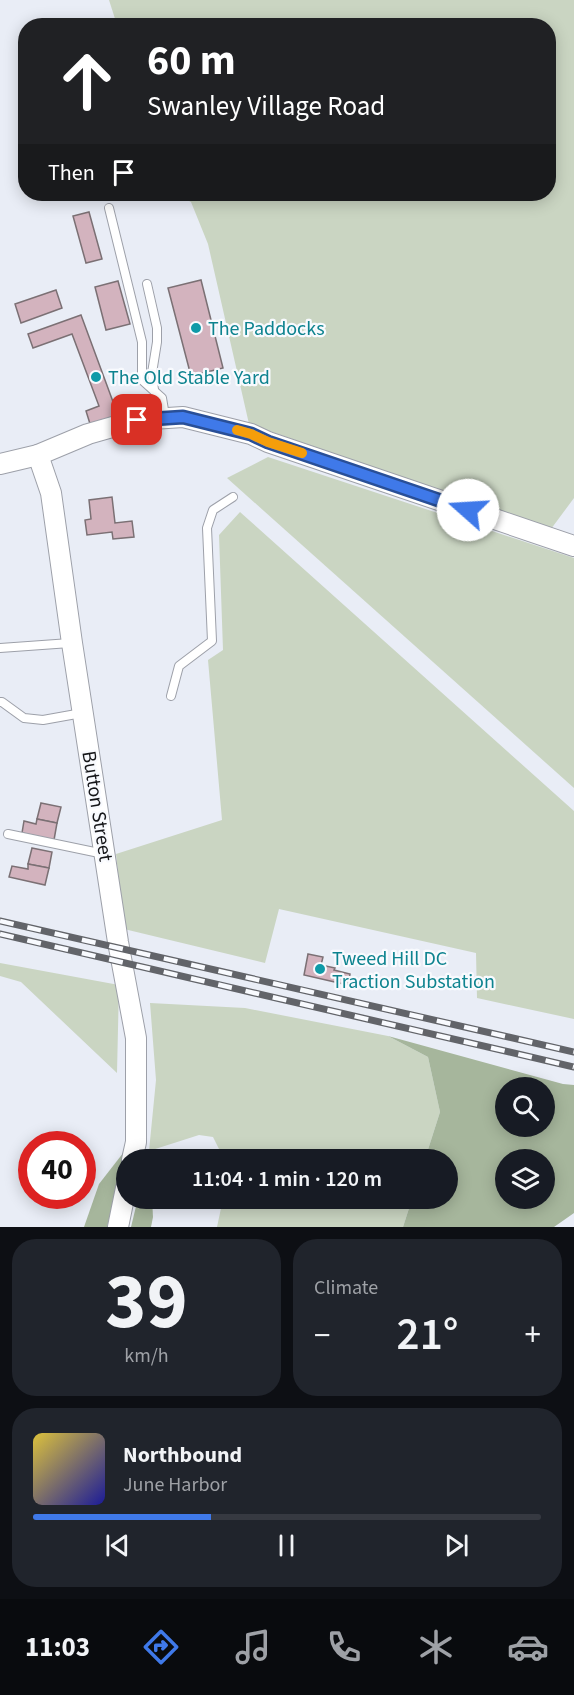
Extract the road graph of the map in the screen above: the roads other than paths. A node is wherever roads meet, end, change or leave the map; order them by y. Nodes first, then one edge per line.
1 (109, 208) dead end
2 (147, 284) dead end
3 (154, 390) junction
4 (165, 418) junction
5 (38, 455) junction
6 (0, 464) edge
7 (233, 496) dead end
8 (574, 546) edge
9 (72, 643) junction
10 (0, 648) edge
11 (171, 696) dead end
12 (0, 702) edge
13 (84, 713) junction
14 (8, 834) dead end
15 (105, 855) junction
16 (134, 1149) edge
17 (122, 1209) edge
18 (118, 1227) edge

1 - 3 lane
2 - 3 lane
3 - 4 lane
4 - 5 street
4 - 8 street
5 - 6 street
5 - 9 street, Button Street
7 - 11 lane
9 - 10 lane
9 - 13 street, Button Street
12 - 13 lane
13 - 15 street, Button Street
14 - 15 lane
15 - 16 street, Button Street
17 - 18 street

